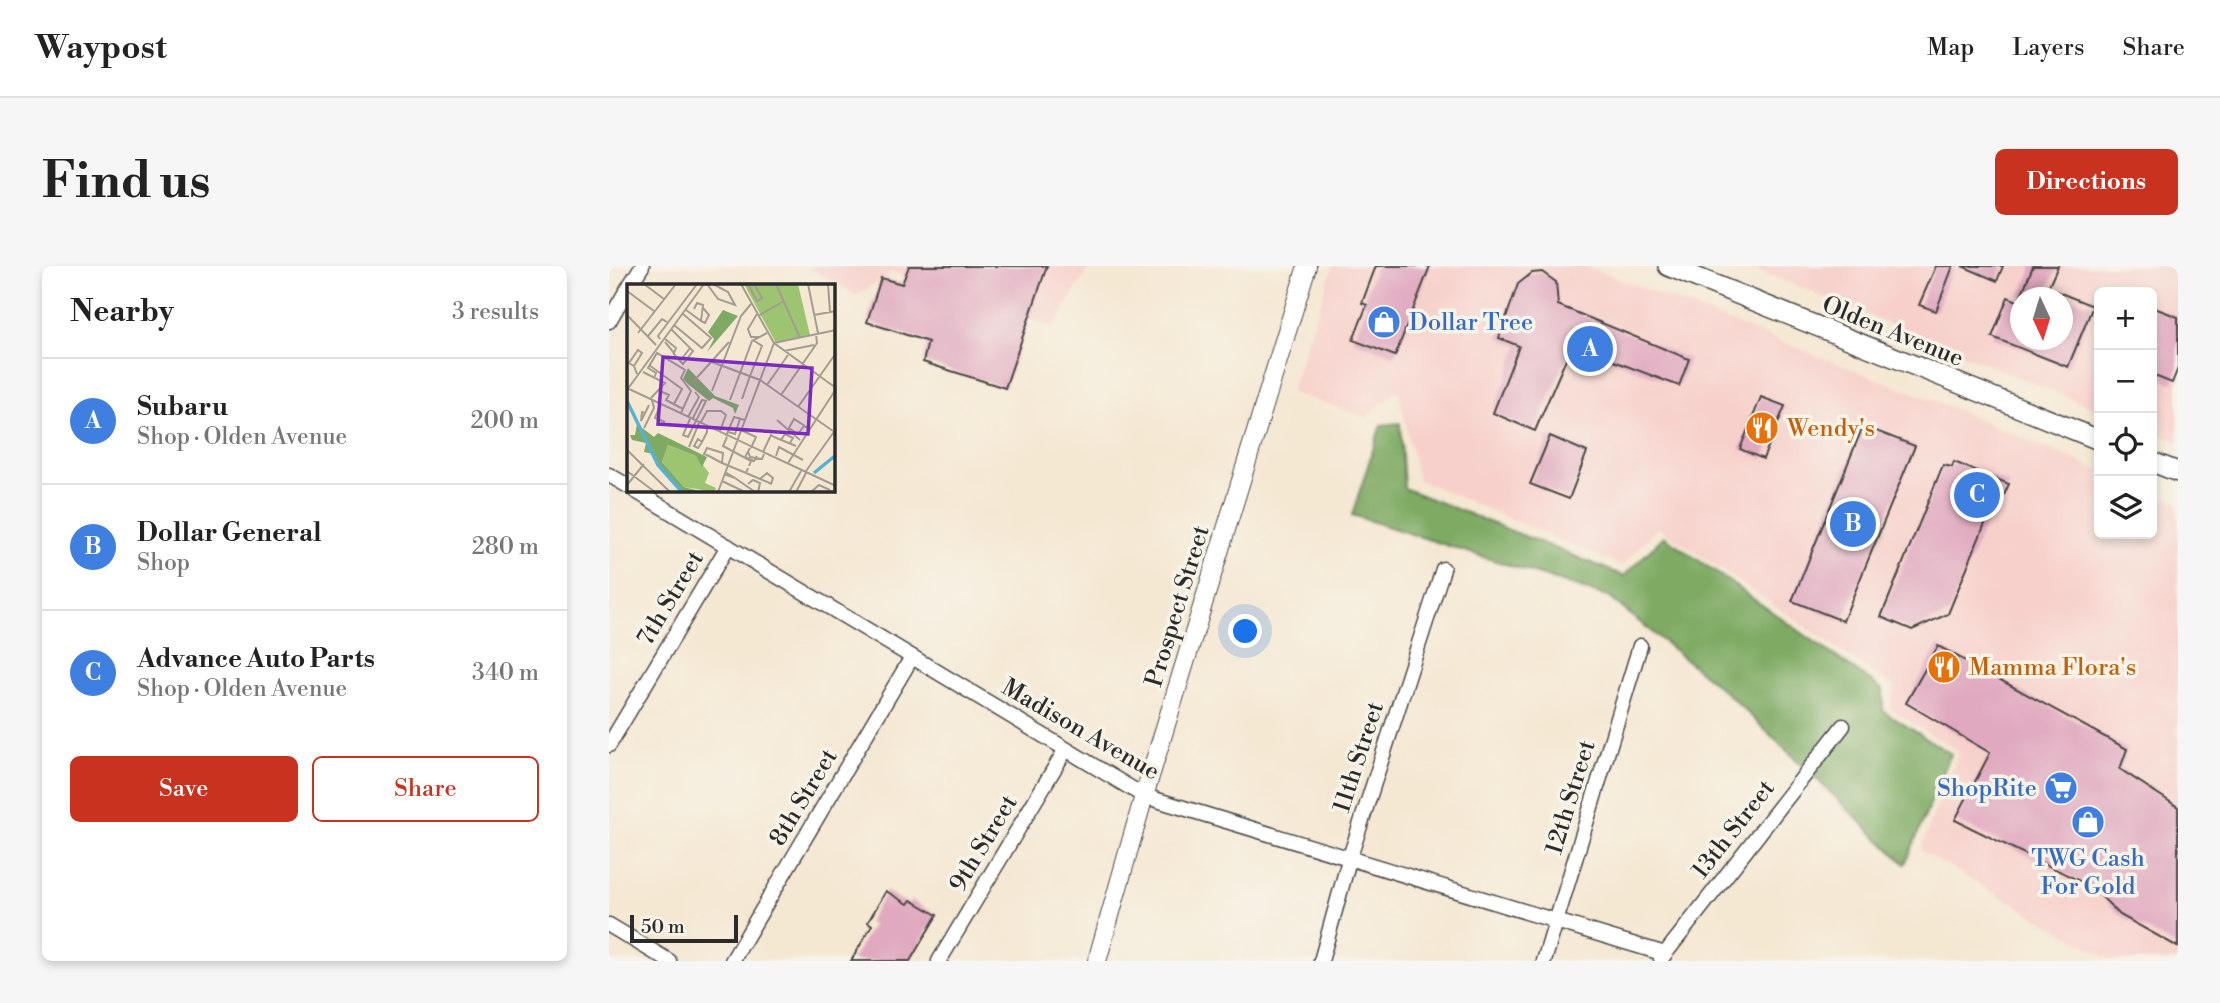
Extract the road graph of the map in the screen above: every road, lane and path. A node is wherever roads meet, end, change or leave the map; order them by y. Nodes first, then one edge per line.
1 (642, 266) edge
2 (1307, 266) edge
3 (1668, 266) edge
4 (631, 284) edge
5 (627, 290) edge
6 (609, 321) edge
7 (2094, 438) edge
8 (2157, 463) edge
9 (2178, 472) edge
10 (609, 475) edge
11 (627, 485) edge
12 (637, 492) edge
13 (728, 546) junction
14 (1443, 569) dead end
15 (1640, 646) dead end
16 (912, 656) junction
17 (1843, 726) dead end
18 (609, 745) edge
19 (1066, 749) junction
20 (1144, 796) junction
21 (1349, 860) junction
22 (1556, 921) junction
23 (609, 925) edge
24 (1662, 957) edge
25 (669, 961) edge
26 (732, 961) edge
27 (939, 961) edge
28 (1097, 961) edge
29 (1321, 961) edge
30 (1544, 961) edge

1 - 4 street
2 - 20 street, Prospect Street
3 - 7 main road, Olden Avenue
5 - 6 street
8 - 9 main road
10 - 11 street
12 - 13 street, Madison Avenue
13 - 16 street, Madison Avenue
13 - 18 street, 7th Street
14 - 21 street, 11th Street
15 - 22 street, 12th Street
16 - 19 street, Madison Avenue
16 - 26 street, 8th Street
17 - 24 street, 13th Street
19 - 20 street, Madison Avenue
19 - 27 street, 9th Street
20 - 21 street, Madison Avenue
20 - 28 street, Prospect Street
21 - 22 street, Madison Avenue
21 - 29 street, 11th Street
22 - 24 street, Madison Avenue
22 - 30 street, 12th Street
23 - 25 street

